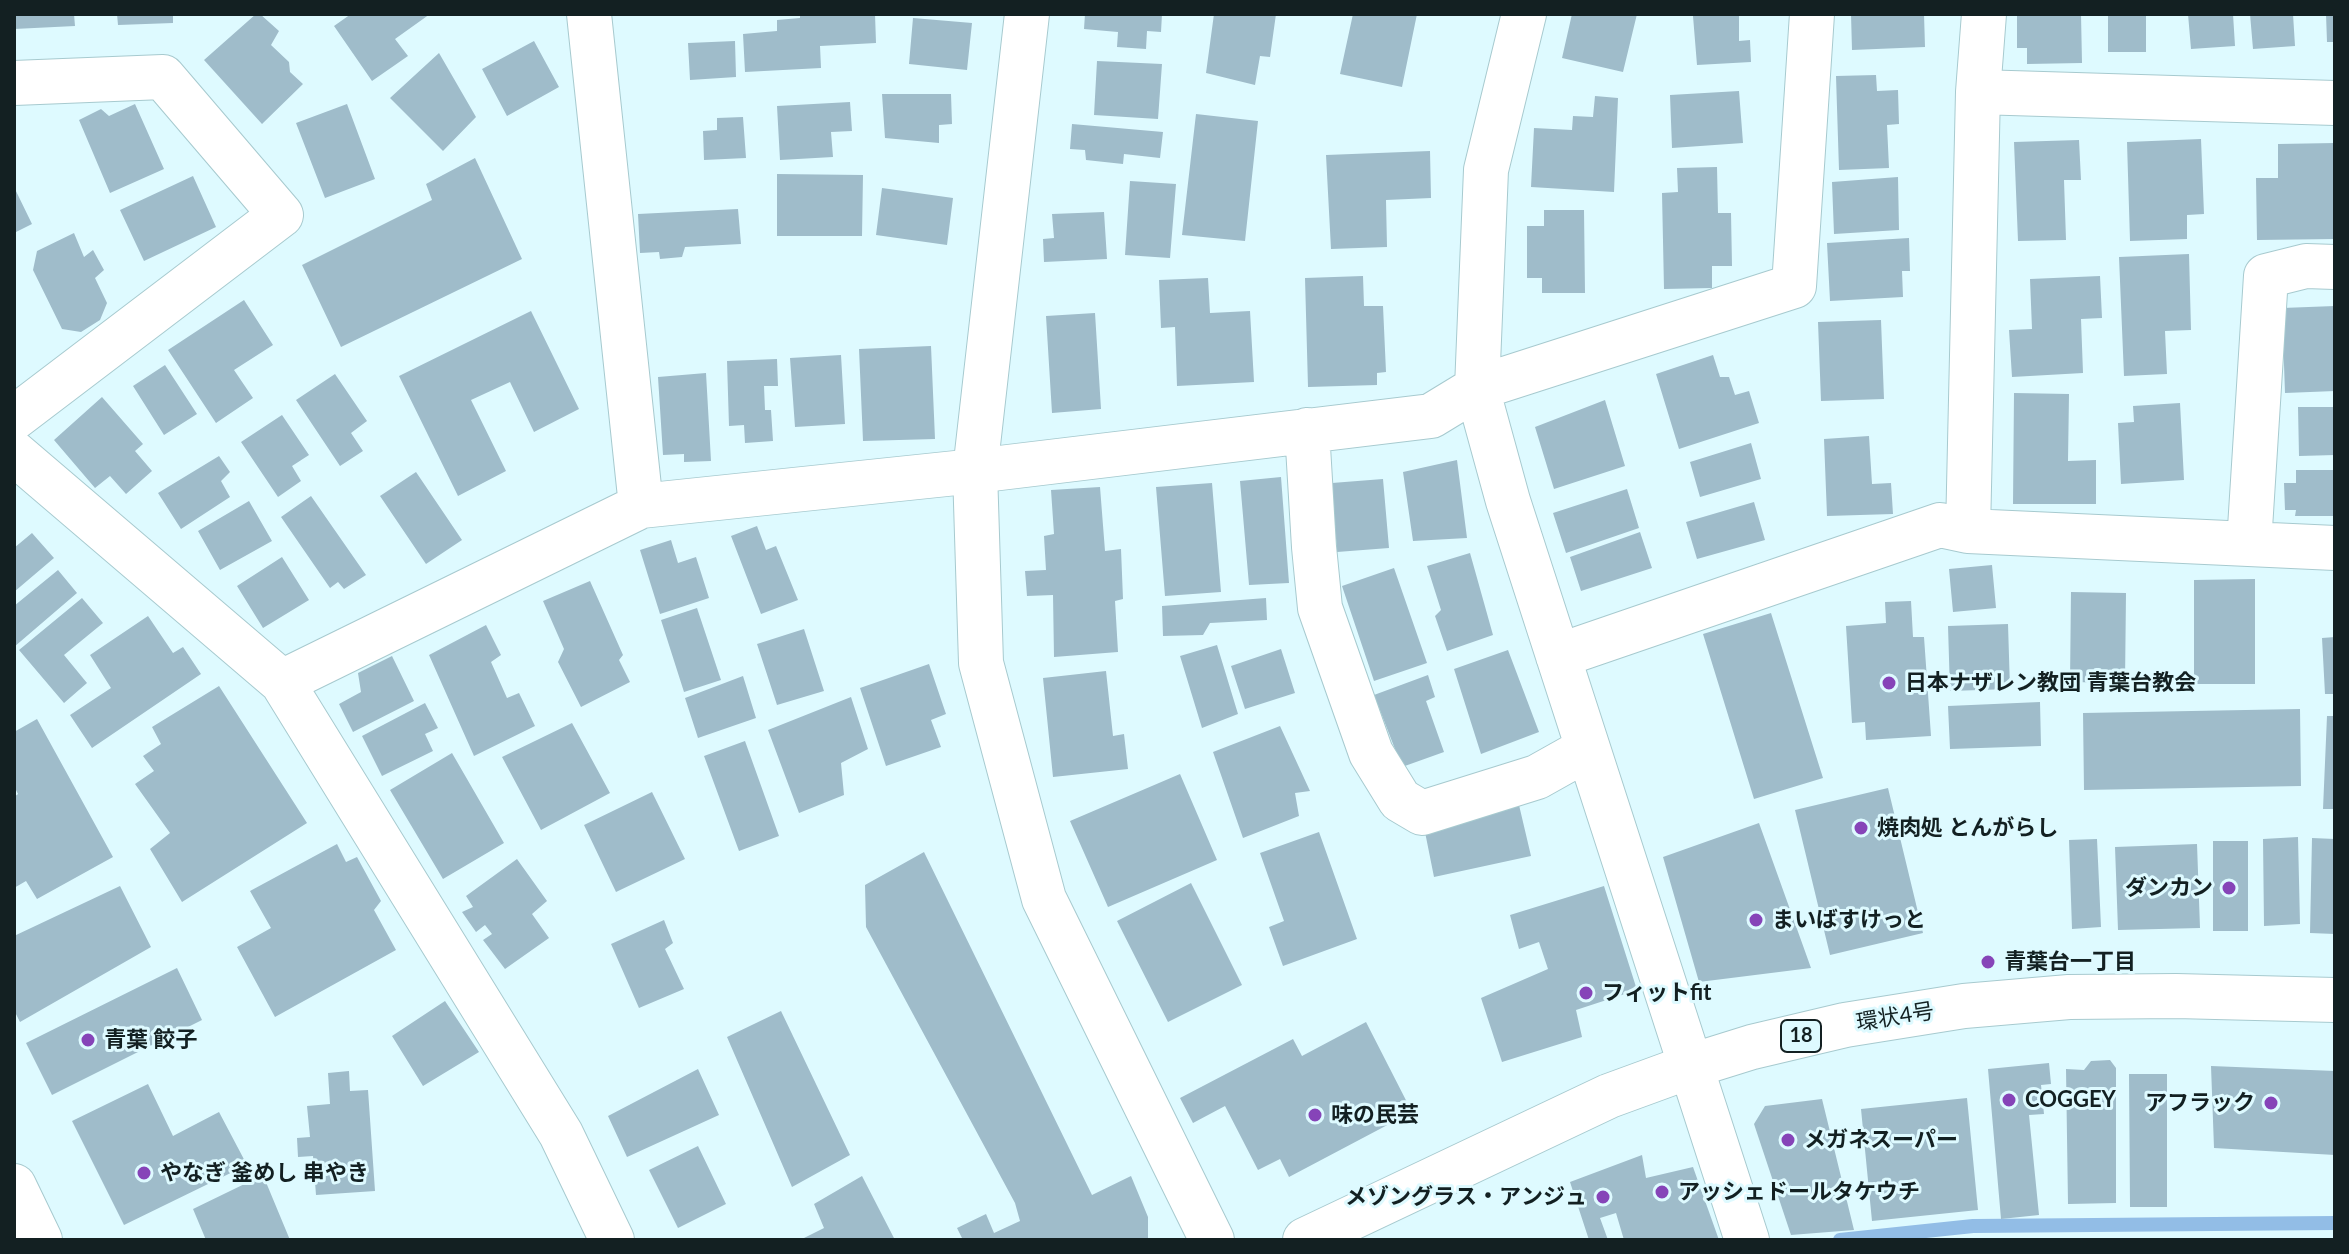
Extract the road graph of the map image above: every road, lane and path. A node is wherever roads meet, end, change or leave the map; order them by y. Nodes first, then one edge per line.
1 (589, 14) edge
2 (1027, 14) edge
3 (1524, 14) edge
4 (1812, 14) edge
5 (1984, 14) edge
6 (14, 83) edge
7 (1978, 92) junction
8 (2335, 103) edge
9 (2335, 267) edge
10 (1477, 388) junction
11 (14, 418) edge
12 (1307, 430) junction
13 (14, 453) edge
14 (975, 471) junction
15 (641, 506) junction
16 (1968, 531) junction
17 (2249, 544) junction
18 (2335, 548) edge
19 (1558, 656) junction
20 (282, 682) junction
21 (1587, 749) junction
22 (2335, 1000) edge
23 (1691, 1066) junction
24 (14, 1186) edge
25 (40, 1240) edge
26 (612, 1240) edge
27 (1212, 1240) edge
28 (1305, 1240) edge
29 (1747, 1240) edge

1 - 15 street
2 - 14 street
3 - 10 street
4 - 10 street
5 - 7 street
6 - 11 street
7 - 8 street
7 - 16 street
9 - 17 street
10 - 12 street
10 - 19 street
12 - 14 street
12 - 21 street
13 - 20 street
14 - 15 street
14 - 27 street
15 - 20 street
16 - 17 street
16 - 19 street
17 - 18 street
19 - 21 street
20 - 26 street
21 - 23 street
22 - 23 street, 環状4号 / 18
23 - 28 street, 環状4号 / 18
23 - 29 street
24 - 25 street

